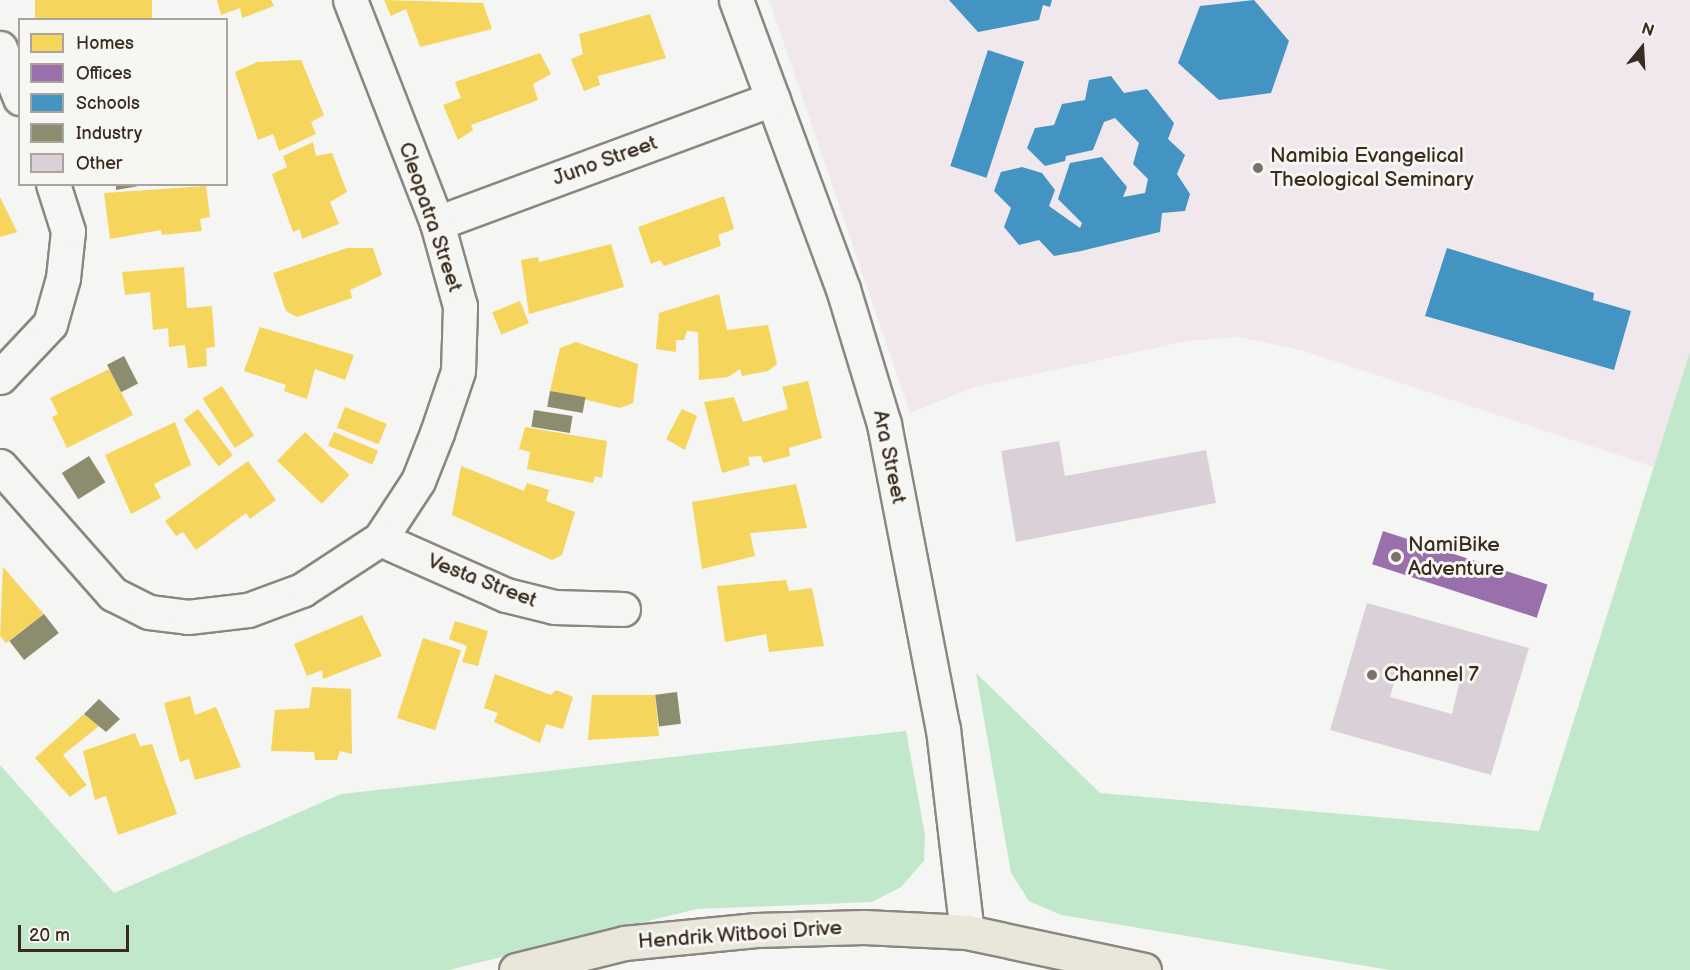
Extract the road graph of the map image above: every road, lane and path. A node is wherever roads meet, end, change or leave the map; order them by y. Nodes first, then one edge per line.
1 (350, 0) edge
2 (736, 0) edge
3 (0, 48) edge
4 (18, 93) edge
5 (773, 99) junction
6 (54, 186) edge
7 (437, 223) junction
8 (0, 377) edge
9 (0, 466) edge
10 (380, 539) junction
11 (623, 609) dead end
12 (967, 932) junction
13 (516, 970) edge
14 (1144, 970) edge

1 - 7 street, Cleopatra Street
2 - 5 street, Ara Street
3 - 4 street
5 - 7 street, Juno Street
5 - 12 street, Ara Street
6 - 8 street
7 - 10 street, Cleopatra Street
9 - 10 street, Cleopatra Street
10 - 11 street, Vesta Street
12 - 13 main road, Hendrik Witbooi Drive
12 - 14 main road, Hendrik Witbooi Drive

